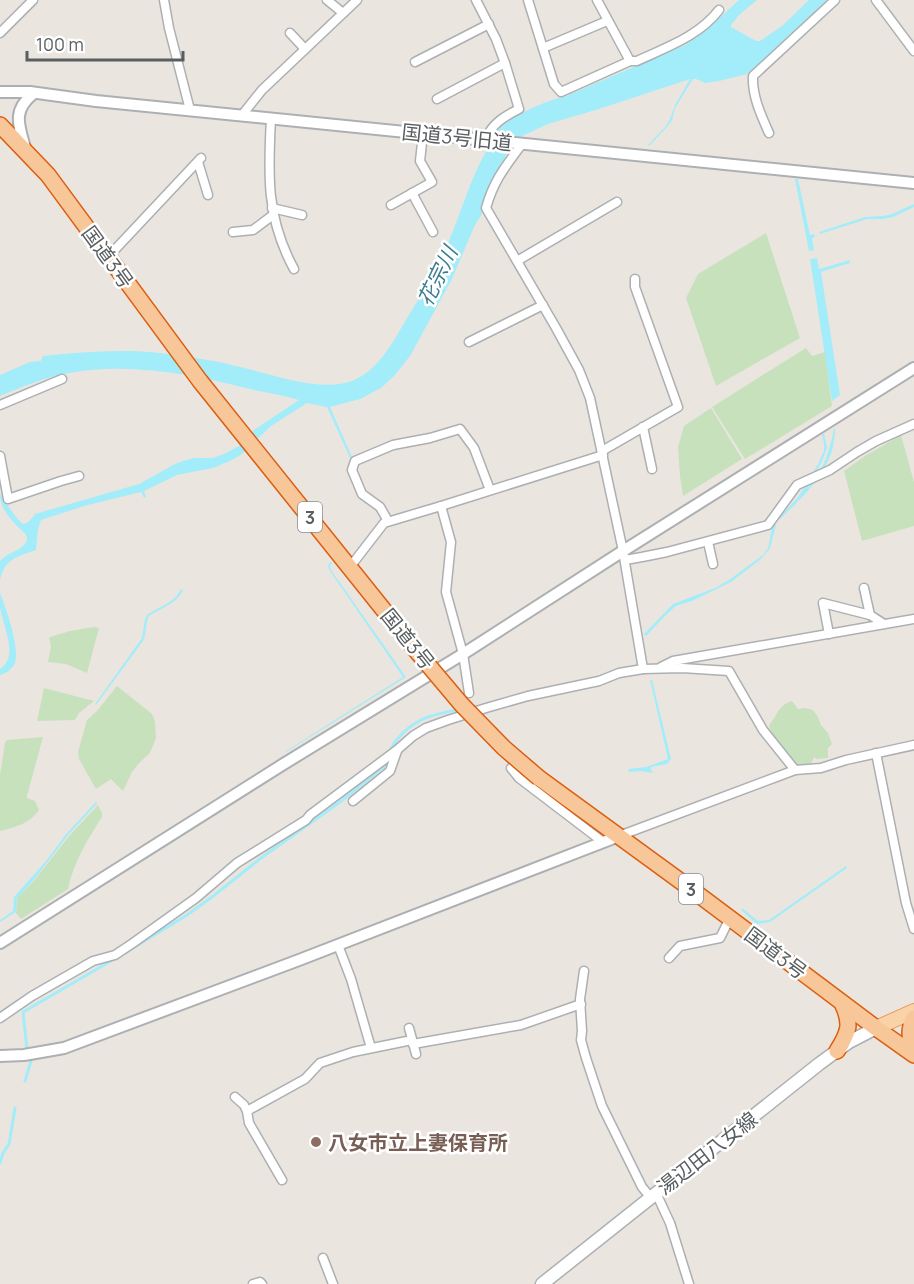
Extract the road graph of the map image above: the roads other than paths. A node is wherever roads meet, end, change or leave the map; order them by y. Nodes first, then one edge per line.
1 (33, 0) edge
2 (164, 0) edge
3 (327, 0) edge
4 (357, 0) edge
5 (477, 0) edge
6 (528, 0) edge
7 (597, 0) edge
8 (835, 0) edge
9 (876, 0) edge
10 (719, 9) dead end
11 (343, 13) junction
12 (607, 21) junction
13 (489, 24) junction
14 (0, 33) edge
15 (290, 33) dead end
16 (543, 48) junction
17 (305, 49) junction
18 (914, 51) edge
19 (416, 62) dead end
20 (630, 62) junction
21 (505, 63) junction
22 (0, 92) edge
23 (34, 93) junction
24 (437, 99) dead end
25 (190, 110) junction
26 (242, 115) junction
27 (271, 118) junction
28 (0, 124) edge
29 (770, 133) dead end
30 (423, 134) junction
31 (487, 140) junction
32 (520, 144) junction
33 (27, 153) junction
34 (914, 183) edge
35 (412, 193) junction
36 (208, 195) dead end
37 (617, 202) dead end
38 (391, 205) dead end
39 (272, 212) junction
40 (302, 215) dead end
41 (233, 232) dead end
42 (433, 232) dead end
43 (108, 257) junction
44 (517, 261) junction
45 (294, 270) dead end
46 (635, 279) dead end
47 (543, 305) junction
48 (469, 342) dead end
49 (914, 368) edge
50 (62, 379) dead end
51 (0, 405) edge
52 (914, 424) edge
53 (643, 427) junction
54 (603, 453) junction
55 (0, 456) edge
56 (652, 469) dead end
57 (79, 476) dead end
58 (490, 490) junction
59 (441, 506) junction
60 (388, 521) junction
61 (708, 542) junction
62 (624, 556) junction
63 (713, 564) dead end
64 (350, 567) junction
65 (864, 588) dead end
66 (870, 615) junction
67 (914, 619) edge
68 (884, 624) junction
69 (829, 634) junction
70 (463, 654) junction
71 (643, 669) junction
72 (657, 669) junction
73 (469, 693) dead end
74 (914, 745) edge
75 (397, 750) junction
76 (876, 753) junction
77 (512, 768) dead end
78 (795, 770) junction
79 (353, 801) dead end
80 (619, 836) junction
81 (603, 842) junction
82 (730, 918) junction
83 (914, 929) edge
84 (0, 943) edge
85 (338, 945) junction
86 (669, 958) dead end
87 (584, 971) dead end
88 (842, 1003) junction
89 (581, 1004) junction
90 (914, 1011) edge
91 (0, 1018) edge
92 (914, 1018) edge
93 (409, 1028) dead end
94 (876, 1028) junction
95 (413, 1042) junction
96 (371, 1048) junction
97 (837, 1052) junction
98 (914, 1053) edge
99 (416, 1054) dead end
100 (0, 1056) edge
101 (235, 1097) dead end
102 (247, 1111) junction
103 (282, 1180) dead end
104 (654, 1196) junction
105 (323, 1258) dead end
106 (253, 1284) edge
107 (262, 1284) edge
108 (333, 1284) edge
109 (542, 1284) edge
110 (689, 1284) edge

1 - 14 street
2 - 25 street
3 - 11 street
4 - 11 street
5 - 13 street
6 - 16 street
7 - 12 street
8 - 29 street
9 - 18 street
10 - 20 street
11 - 17 street
12 - 16 street
12 - 20 street
13 - 19 street
13 - 21 street
15 - 17 street
16 - 20 street
17 - 26 street
21 - 24 street
21 - 31 street
22 - 23 street, 国道3号旧道
23 - 25 street, 国道3号旧道
23 - 33 street
25 - 26 street, 国道3号旧道
26 - 27 street, 国道3号旧道
27 - 30 street, 国道3号旧道
27 - 39 street
28 - 33 highway, 国道3号 / 3
30 - 31 street, 国道3号旧道
30 - 35 street
31 - 32 street, 国道3号旧道
32 - 34 street, 国道3号旧道
32 - 44 street
33 - 43 highway, 国道3号 / 3
35 - 38 street
35 - 42 street
36 - 43 street
37 - 44 street
39 - 40 street
39 - 41 street
39 - 45 street
43 - 64 highway, 国道3号 / 3
44 - 47 street
46 - 53 street
47 - 48 street
47 - 54 street
49 - 62 street
50 - 51 street
52 - 61 street
53 - 54 street
53 - 56 street
54 - 58 street
54 - 62 street
55 - 57 street
58 - 59 street
58 - 60 street
59 - 60 street
59 - 70 street
60 - 64 street
61 - 62 street
61 - 63 street
62 - 70 street
62 - 71 street
64 - 80 highway, 国道3号 / 3, bridge
65 - 66 street
66 - 68 street
66 - 69 street
67 - 68 street
68 - 69 street
69 - 72 street
70 - 73 street
70 - 84 street
71 - 72 street
71 - 75 street
72 - 78 street
74 - 76 street
75 - 79 street
75 - 91 street
76 - 78 street
76 - 83 street
77 - 81 street
78 - 80 street
80 - 81 street
80 - 82 highway, 国道3号 / 3
81 - 85 street
82 - 86 street
82 - 88 highway, 国道3号 / 3
85 - 96 street
85 - 100 street
87 - 89 street
88 - 94 highway, 国道3号 / 3
88 - 97 highway
89 - 95 street
89 - 104 street
90 - 94 main road
92 - 98 highway
93 - 95 street
94 - 97 main road, 湯辺田八女線
94 - 98 highway, 国道3号 / 3
95 - 96 street
95 - 99 street
96 - 102 street
97 - 104 main road, 湯辺田八女線
101 - 102 street
102 - 103 street
104 - 109 main road, 湯辺田八女線
104 - 110 street
105 - 108 street
106 - 107 street

